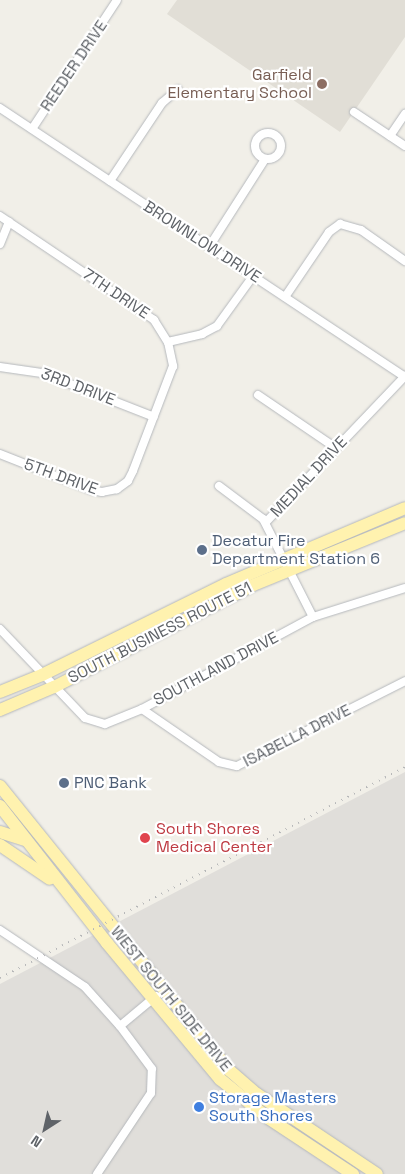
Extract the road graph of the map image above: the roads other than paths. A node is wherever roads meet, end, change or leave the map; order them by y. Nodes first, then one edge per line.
1 (117, 1) edge
2 (178, 89) dead end
3 (0, 108) edge
4 (354, 112) dead end
5 (405, 114) edge
6 (32, 129) junction
7 (390, 136) junction
8 (405, 146) edge
9 (266, 159) dead end
10 (110, 181) junction
11 (0, 216) edge
12 (9, 222) junction
13 (0, 244) edge
14 (210, 247) junction
15 (405, 261) edge
16 (253, 276) junction
17 (286, 297) junction
18 (168, 342) junction
19 (0, 367) edge
20 (405, 377) edge
21 (258, 395) dead end
22 (154, 417) junction
23 (336, 448) junction
24 (0, 454) edge
25 (219, 486) dead end
26 (121, 487) joint
27 (405, 508) edge
28 (266, 522) junction
29 (405, 523) edge
30 (286, 563) junction
31 (405, 588) edge
32 (313, 617) junction
33 (0, 629) edge
34 (42, 675) junction
35 (405, 681) edge
36 (54, 687) junction
37 (0, 692) edge
38 (142, 708) junction
39 (0, 710) edge
40 (0, 786) edge
41 (0, 806) edge
42 (0, 832) edge
43 (27, 842) junction
44 (0, 845) edge
45 (61, 862) junction
46 (88, 919) junction
47 (0, 930) edge
48 (163, 990) junction
49 (152, 999) junction
50 (120, 1026) junction
51 (97, 1174) edge
52 (353, 1174) edge
53 (377, 1174) edge

1 - 6 street, REEDER DRIVE
2 - 10 street
3 - 6 street, BROWNLOW DRIVE
4 - 7 street
5 - 7 street
6 - 10 street, BROWNLOW DRIVE
7 - 8 street
9 - 14 street
10 - 14 street, BROWNLOW DRIVE
11 - 12 street, 7TH DRIVE
12 - 13 street
12 - 18 street, 7TH DRIVE
14 - 16 street, BROWNLOW DRIVE
15 - 17 street
16 - 17 street, BROWNLOW DRIVE
16 - 18 street
17 - 20 street, BROWNLOW DRIVE
18 - 22 street, 7TH DRIVE
19 - 22 street, 3RD DRIVE
20 - 23 street, MEDIAL DRIVE
21 - 23 street
22 - 26 street, 7TH DRIVE
23 - 28 street, MEDIAL DRIVE
24 - 26 street, 5TH DRIVE
25 - 28 street
27 - 30 main road, SOUTH BUSINESS ROUTE 51
28 - 30 street, MEDIAL DRIVE
29 - 30 main road, SOUTH BUSINESS ROUTE 51
30 - 32 street, MEDIAL DRIVE
30 - 34 main road, SOUTH BUSINESS ROUTE 51
30 - 36 main road, SOUTH BUSINESS ROUTE 51
31 - 32 street, SOUTHLAND DRIVE
32 - 38 street, SOUTHLAND DRIVE
33 - 34 street, SOUTHLAND DRIVE
34 - 36 street, SOUTHLAND DRIVE
34 - 37 main road, SOUTH BUSINESS ROUTE 51
35 - 38 street, ISABELLA DRIVE
36 - 38 street, SOUTHLAND DRIVE
36 - 39 main road, SOUTH BUSINESS ROUTE 51
40 - 45 main road, WEST SOUTH SIDE DRIVE
41 - 43 main road, WEST SOUTH SIDE DRIVE
42 - 43 main road
43 - 45 main road
43 - 46 main road, WEST SOUTH SIDE DRIVE
44 - 46 main road
45 - 48 main road, WEST SOUTH SIDE DRIVE
46 - 49 main road, WEST SOUTH SIDE DRIVE
47 - 50 street
48 - 49 street
48 - 53 main road, WEST SOUTH SIDE DRIVE
49 - 50 street
49 - 52 main road, WEST SOUTH SIDE DRIVE
50 - 51 street

